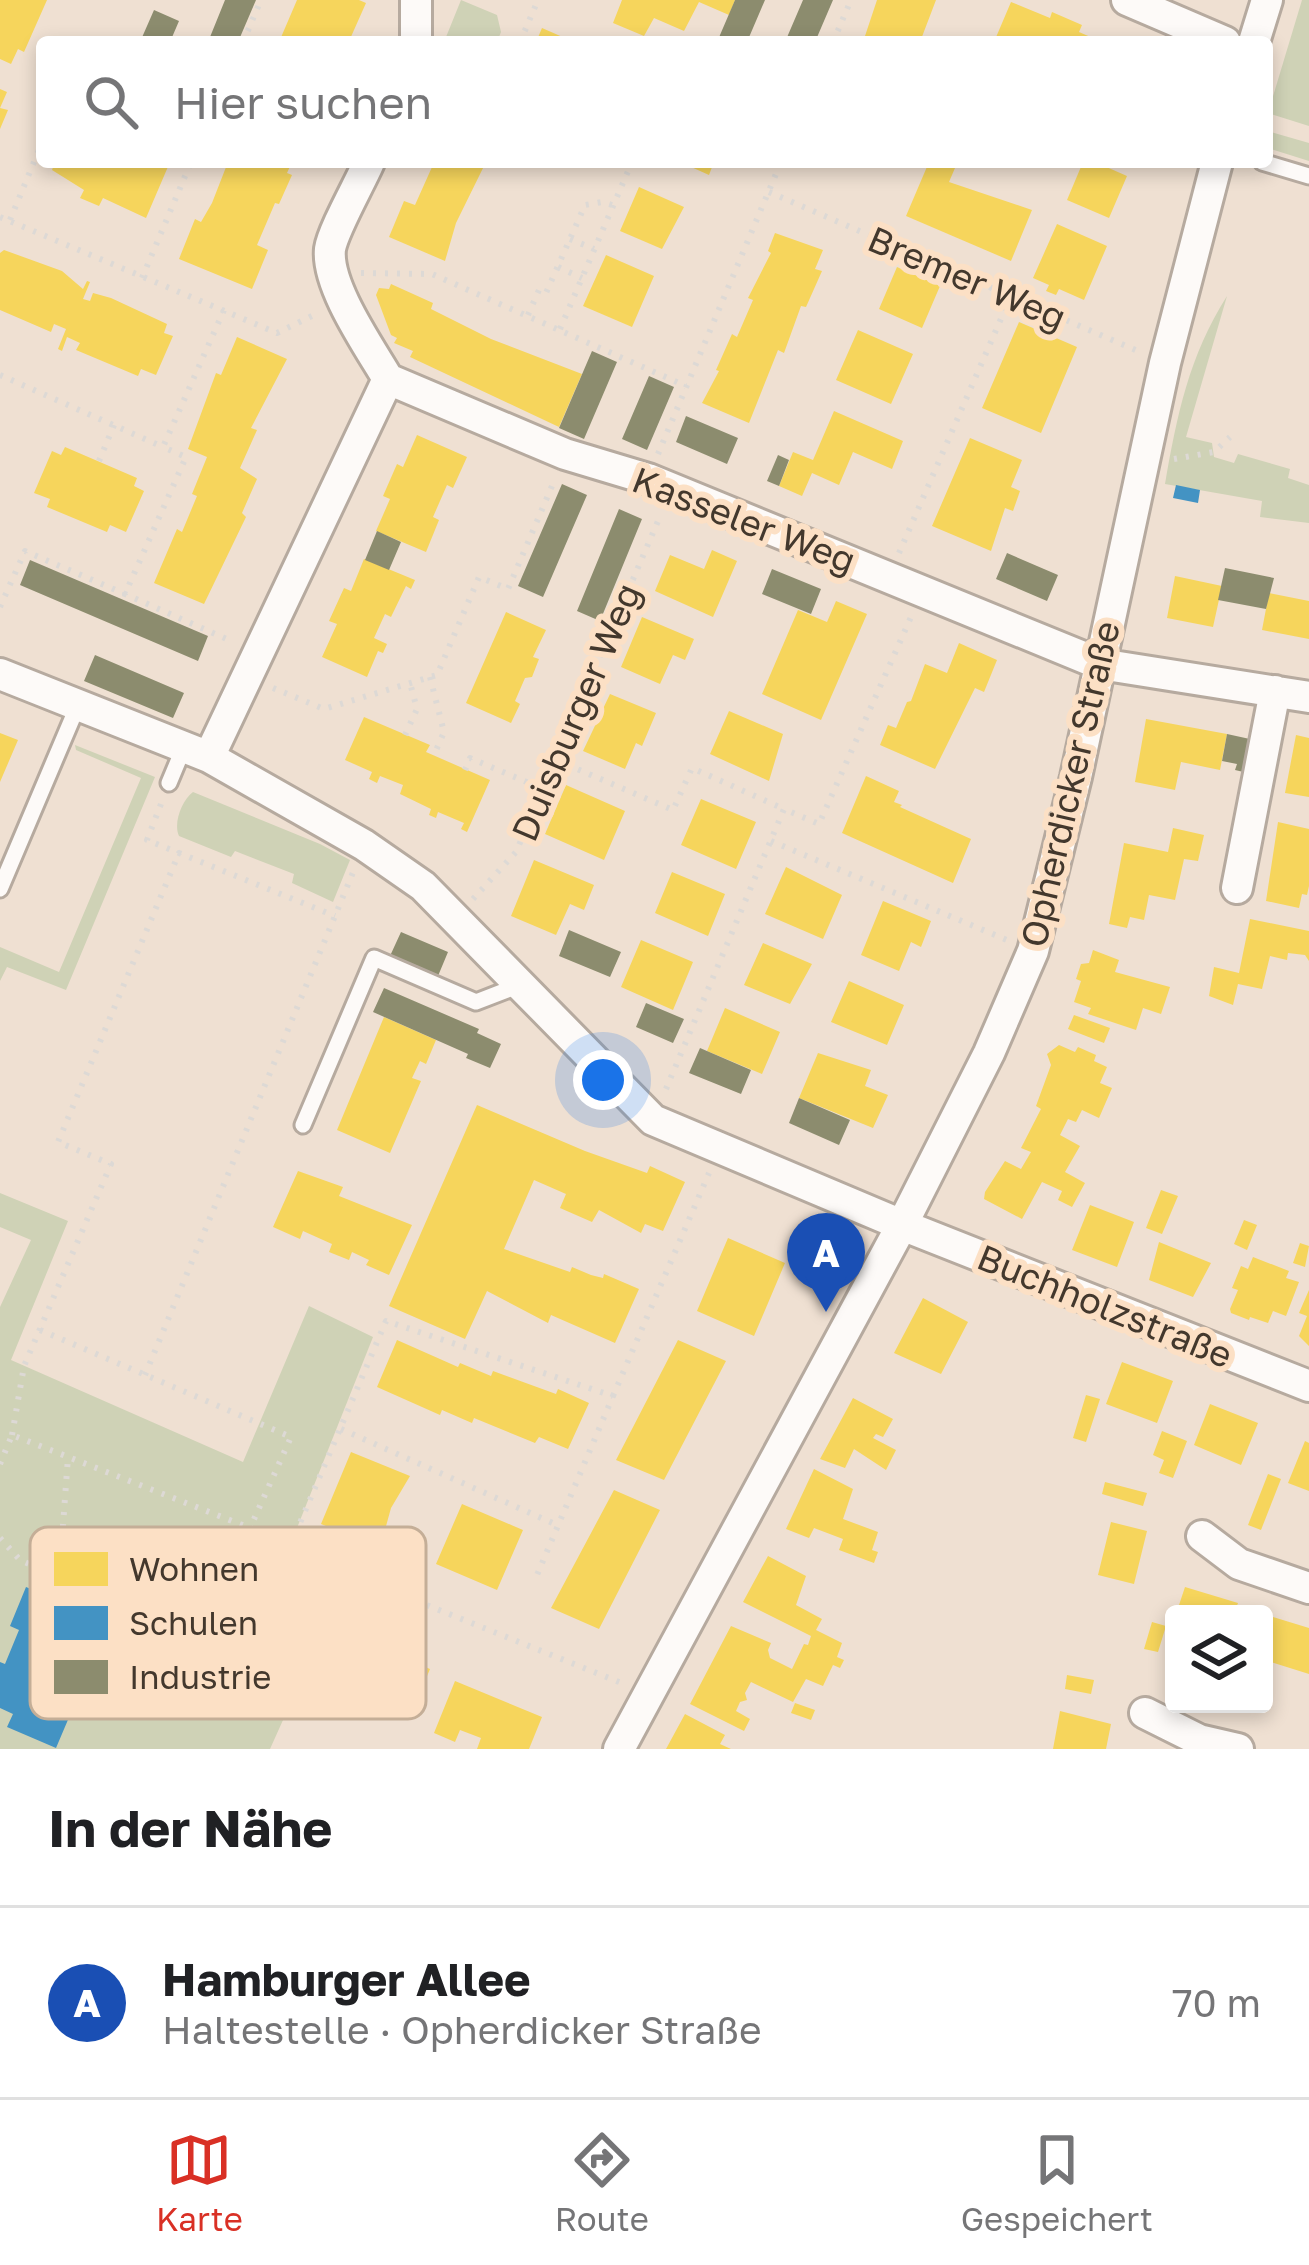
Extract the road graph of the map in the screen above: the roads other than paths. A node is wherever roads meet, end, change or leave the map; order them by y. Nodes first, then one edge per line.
1 (416, 0) edge
2 (1127, 0) edge
3 (1267, 0) edge
4 (416, 36) edge
5 (1211, 36) edge
6 (1256, 36) edge
7 (1273, 165) edge
8 (366, 168) edge
9 (1215, 168) edge
10 (1309, 176) edge
11 (388, 380) junction
12 (1100, 664) junction
13 (0, 674) edge
14 (1275, 691) junction
15 (1309, 698) edge
16 (78, 705) junction
17 (197, 752) junction
18 (169, 783) road end
19 (6, 858) edge
20 (1237, 888) dead end
21 (0, 889) edge
22 (520, 985) junction
23 (302, 1125) dead end
24 (902, 1225) junction
25 (1309, 1386) edge
26 (1202, 1536) dead end
27 (1309, 1588) edge
28 (1145, 1713) dead end
29 (619, 1749) edge
30 (1238, 1749) edge

1 - 4 street
2 - 5 street
3 - 6 street
7 - 10 lane
8 - 11 street
9 - 12 street, Opherdicker Straße
11 - 12 street, Kasseler Weg
11 - 17 street
12 - 14 street, Kasseler Weg
12 - 24 street, Opherdicker Straße
13 - 16 street
14 - 15 street, Kasseler Weg
14 - 20 street
16 - 17 street
16 - 19 lane
17 - 18 lane
17 - 22 street
19 - 21 lane
22 - 23 lane
22 - 24 street, Buchholzstraße
24 - 25 street, Buchholzstraße
24 - 29 street, Opherdicker Straße
26 - 27 street
28 - 30 street

